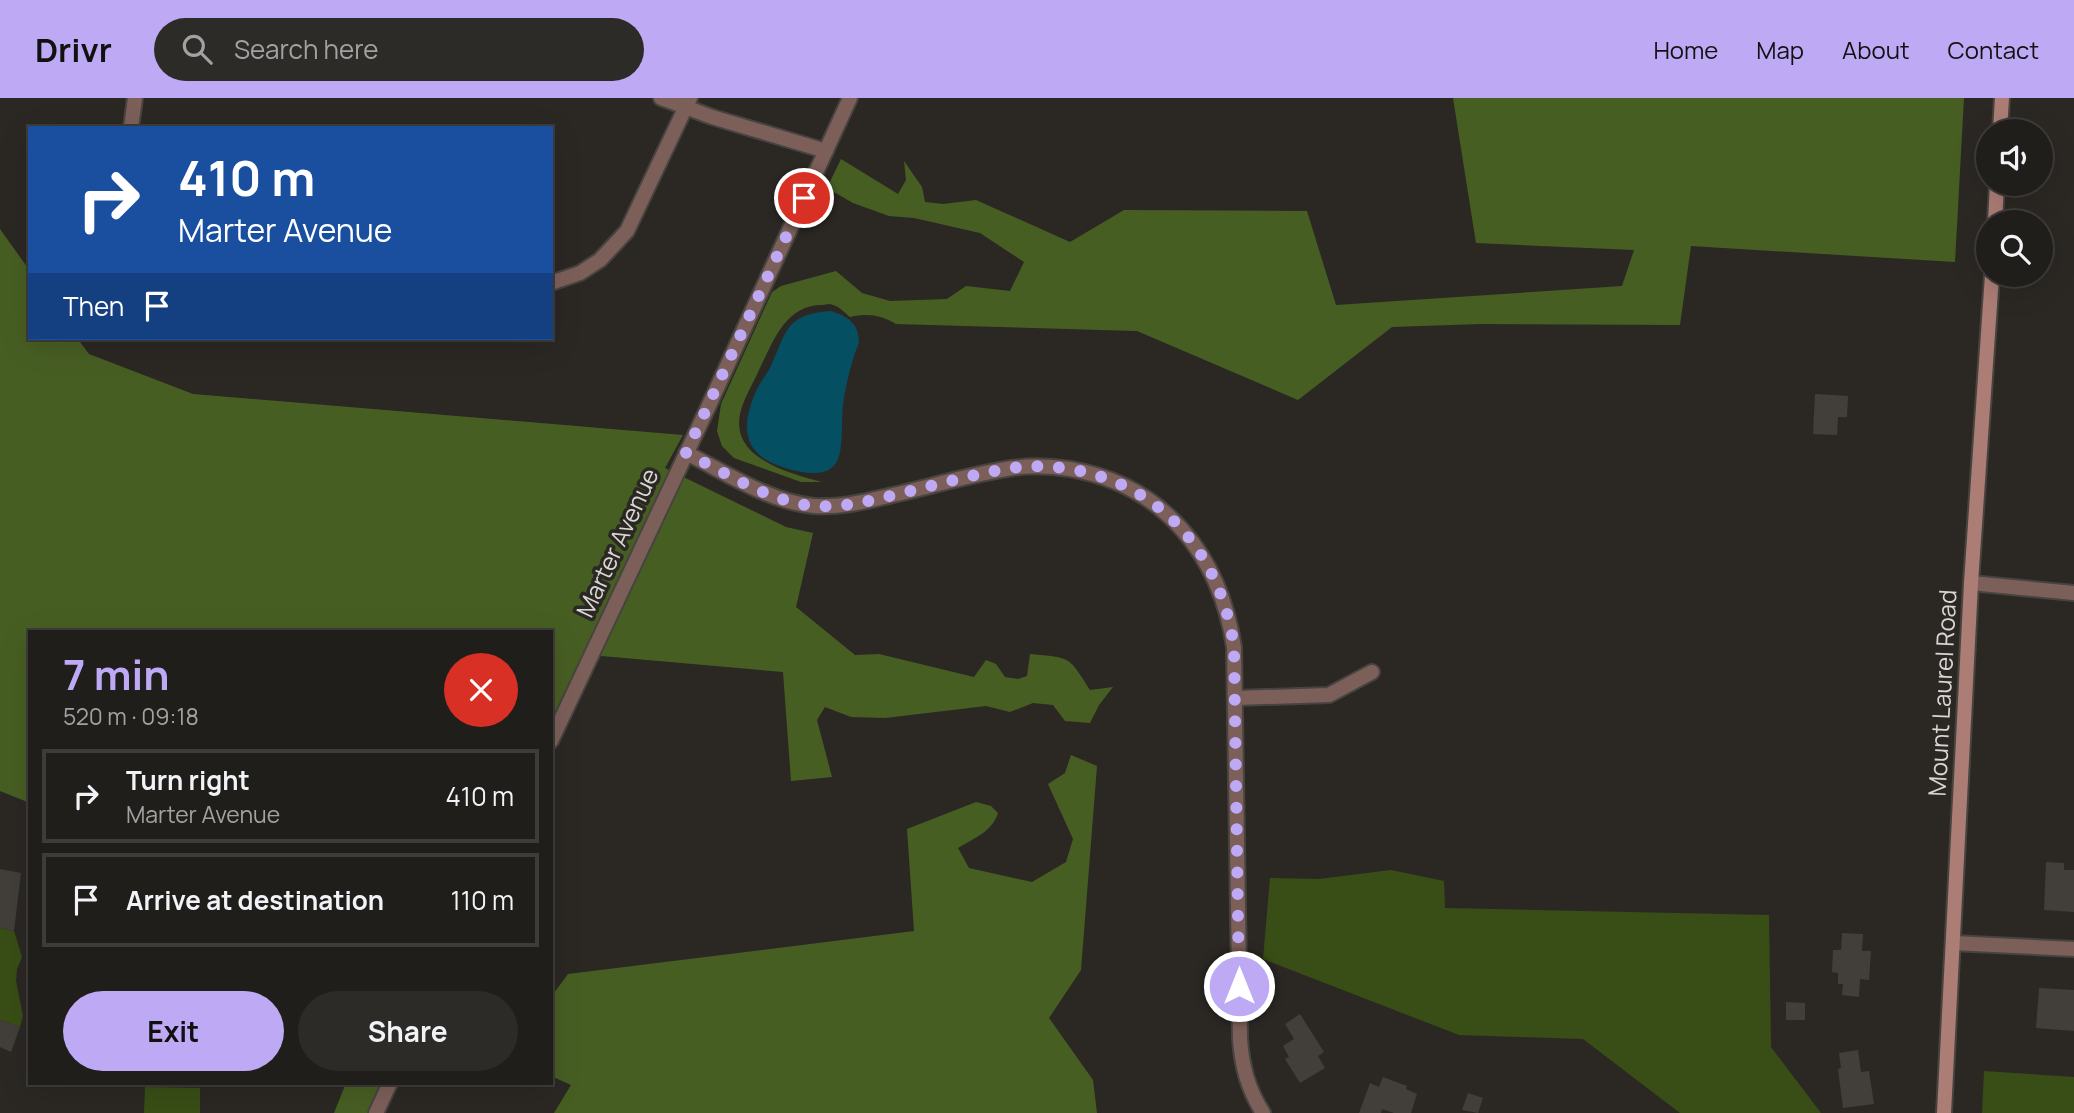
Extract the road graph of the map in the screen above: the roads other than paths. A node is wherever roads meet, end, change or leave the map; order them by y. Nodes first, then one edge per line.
1 (135, 98) edge
2 (662, 98) edge
3 (850, 98) edge
4 (2002, 98) edge
5 (688, 103) edge
6 (2001, 119) edge
7 (131, 126) edge
8 (825, 151) junction
9 (553, 283) edge
10 (1991, 287) edge
11 (686, 453) junction
12 (1971, 583) junction
13 (2074, 593) edge
14 (1372, 672) dead end
15 (1237, 698) junction
16 (553, 737) edge
17 (1953, 943) junction
18 (2074, 949) edge
19 (389, 1085) edge
20 (376, 1113) edge
21 (1263, 1113) edge
22 (1944, 1113) edge

1 - 7 street
2 - 5 street
3 - 8 street, Marter Avenue
4 - 6 main road
5 - 8 street
5 - 9 street
8 - 11 street, Marter Avenue
10 - 12 main road, Mount Laurel Road
11 - 15 street
11 - 16 street, Marter Avenue
12 - 13 street
12 - 17 main road, Mount Laurel Road
14 - 15 street
15 - 21 street
17 - 18 street
17 - 22 main road, Mount Laurel Road
19 - 20 street

